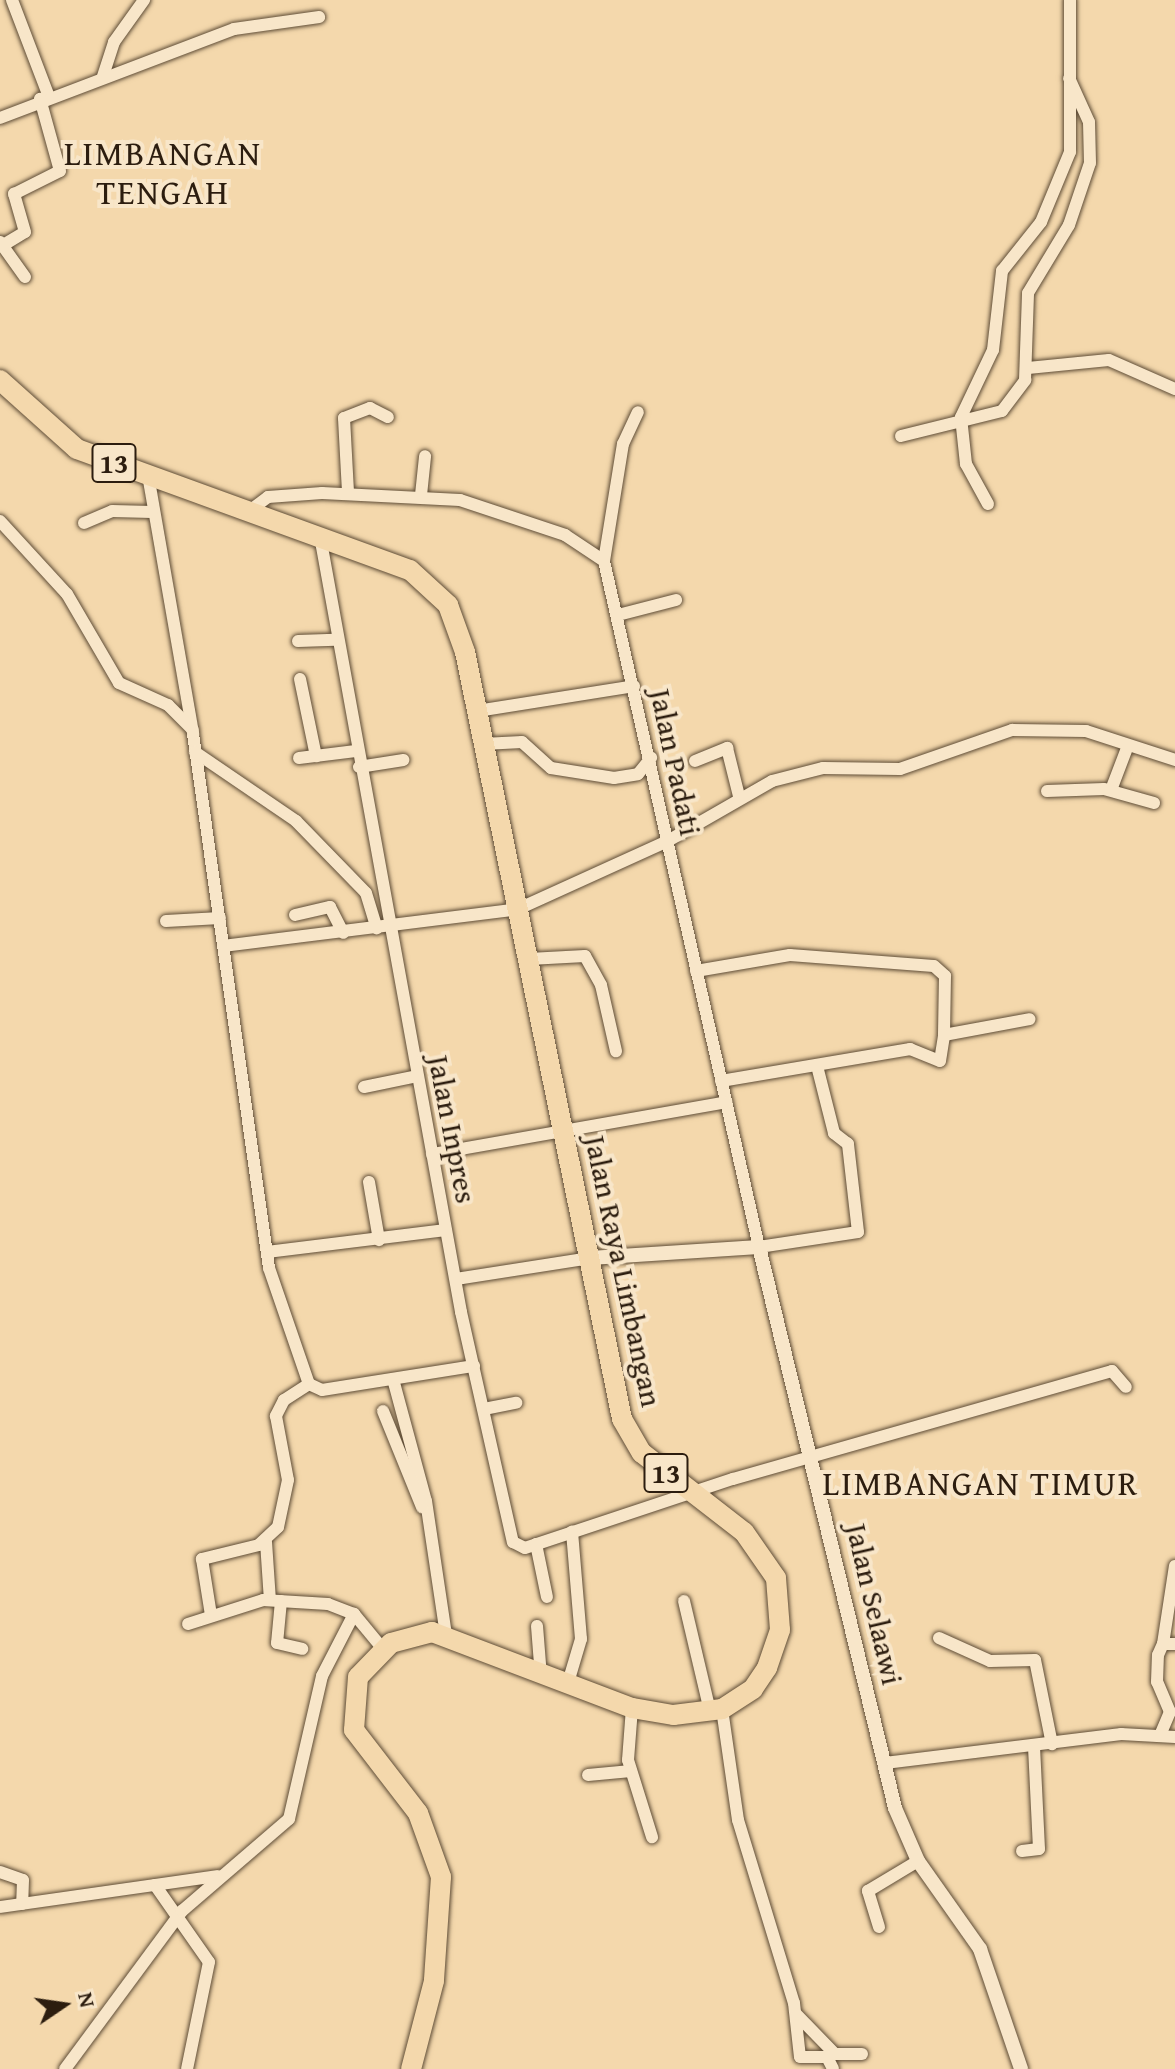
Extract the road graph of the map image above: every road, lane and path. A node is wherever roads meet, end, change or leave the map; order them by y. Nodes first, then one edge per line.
1 (12, 0) edge
2 (144, 0) edge
3 (1070, 0) edge
4 (319, 17) dead end
5 (1067, 75) junction
6 (103, 76) junction
7 (44, 98) junction
8 (0, 118) edge
9 (3, 243) edge
10 (25, 277) dead end
11 (1028, 368) junction
12 (1175, 389) edge
13 (4, 391) edge
14 (638, 412) dead end
15 (388, 417) dead end
16 (960, 424) junction
17 (901, 436) dead end
18 (425, 456) dead end
19 (148, 475) junction
20 (348, 492) junction
21 (421, 495) junction
22 (988, 504) dead end
23 (152, 512) junction
24 (248, 512) junction
25 (0, 521) edge
26 (84, 523) dead end
27 (320, 536) junction
28 (604, 561) junction
29 (676, 600) dead end
30 (618, 615) junction
31 (335, 640) junction
32 (298, 641) dead end
33 (300, 679) dead end
34 (634, 686) junction
35 (477, 711) junction
36 (194, 740) junction
37 (483, 744) junction
38 (1127, 748) junction
39 (356, 751) junction
40 (316, 756) junction
41 (299, 758) dead end
42 (651, 758) junction
43 (403, 760) dead end
44 (1175, 760) edge
45 (695, 761) dead end
46 (359, 767) junction
47 (1111, 790) junction
48 (1047, 791) dead end
49 (739, 796) junction
50 (1154, 803) dead end
51 (666, 842) junction
52 (518, 909) junction
53 (295, 915) dead end
54 (220, 918) junction
55 (166, 921) dead end
56 (383, 926) junction
57 (343, 933) junction
58 (223, 946) junction
59 (529, 959) junction
60 (696, 971) junction
61 (1030, 1019) dead end
62 (944, 1035) junction
63 (616, 1051) dead end
64 (817, 1066) junction
65 (417, 1076) junction
66 (721, 1081) junction
67 (364, 1087) dead end
68 (726, 1102) junction
69 (564, 1127) junction
70 (432, 1154) junction
71 (369, 1182) dead end
72 (446, 1230) junction
73 (379, 1240) junction
74 (759, 1247) junction
75 (267, 1252) junction
76 (590, 1258) junction
77 (456, 1279) junction
78 (474, 1366) junction
79 (393, 1379) junction
80 (309, 1384) junction
81 (1126, 1387) dead end
82 (516, 1403) dead end
83 (484, 1409) junction
84 (383, 1411) dead end
85 (814, 1458) junction
86 (691, 1492) junction
87 (427, 1514) junction
88 (572, 1531) junction
89 (266, 1542) junction
90 (536, 1544) junction
91 (1174, 1564) edge
92 (547, 1597) dead end
93 (276, 1600) junction
94 (684, 1601) dead end
95 (354, 1614) junction
96 (211, 1615) junction
97 (188, 1624) dead end
98 (537, 1626) dead end
99 (446, 1635) junction
100 (939, 1638) dead end
101 (1169, 1644) edge
102 (302, 1649) dead end
103 (383, 1649) junction
104 (541, 1677) junction
105 (567, 1686) junction
106 (632, 1708) junction
107 (716, 1710) junction
108 (1161, 1733) junction
109 (1175, 1737) edge
110 (1052, 1744) junction
111 (1034, 1745) junction
112 (885, 1763) junction
113 (631, 1771) junction
114 (588, 1775) dead end
115 (652, 1837) dead end
116 (1022, 1851) dead end
117 (918, 1861) junction
118 (0, 1872) edge
119 (218, 1876) junction
120 (155, 1885) junction
121 (22, 1904) junction
122 (0, 1907) edge
123 (173, 1921) junction
124 (879, 1927) dead end
125 (796, 2014) junction
126 (862, 2054) dead end
127 (65, 2069) edge
128 (187, 2069) edge
129 (411, 2069) edge
130 (833, 2069) edge
131 (1021, 2069) edge

1 - 7 street
2 - 6 street
3 - 5 street
4 - 6 street
5 - 11 street
5 - 16 street
6 - 7 street
7 - 8 street
7 - 9 street
9 - 10 street
11 - 12 street
11 - 16 street
13 - 19 highway, Jalan Raya Limbangan / 13
14 - 28 street
15 - 20 street
16 - 17 street
16 - 22 street
18 - 21 street
19 - 23 street
19 - 24 highway, Jalan Raya Limbangan / 13
20 - 21 street
20 - 24 street
21 - 28 street
23 - 26 street
23 - 36 street
24 - 27 highway, Jalan Raya Limbangan / 13
25 - 36 street
27 - 31 street, Jalan Inpres
27 - 35 highway, Jalan Raya Limbangan / 13
28 - 30 street, Jalan Padati
29 - 30 street
30 - 34 street, Jalan Padati
31 - 32 street
31 - 39 street, Jalan Inpres
33 - 40 street
34 - 35 street
34 - 42 street, Jalan Padati
35 - 37 highway, Jalan Raya Limbangan / 13
36 - 54 street
36 - 56 street
37 - 42 street
37 - 52 highway, Jalan Raya Limbangan / 13
38 - 44 street
38 - 47 street
38 - 49 street
39 - 40 street
39 - 46 street, Jalan Inpres
40 - 41 street
42 - 51 street, Jalan Padati
43 - 46 street
45 - 49 street
46 - 56 street, Jalan Inpres
47 - 48 street
47 - 50 street
49 - 51 street
51 - 52 street
51 - 60 street, Jalan Padati
52 - 56 street
52 - 59 highway, Jalan Raya Limbangan / 13
53 - 57 street
54 - 55 street
54 - 58 street
56 - 57 street
56 - 65 street, Jalan Inpres
57 - 58 street
58 - 75 street
59 - 63 street
59 - 69 highway, Jalan Raya Limbangan / 13
60 - 62 street
60 - 66 street, Jalan Padati
61 - 62 street
62 - 64 street
64 - 66 street
64 - 74 street
65 - 67 street
65 - 70 street, Jalan Inpres
66 - 68 street, Jalan Padati
68 - 69 street
68 - 74 street, Jalan Padati
69 - 70 street
69 - 76 highway, Jalan Raya Limbangan / 13
70 - 72 street, Jalan Inpres
71 - 73 street
72 - 73 street
72 - 77 street, Jalan Inpres
73 - 75 street
74 - 76 street
74 - 85 street, Jalan Selaawi
75 - 80 street
76 - 77 street
76 - 86 highway, Jalan Raya Limbangan / 13
77 - 78 street, Jalan Inpres
78 - 79 street
78 - 83 street, Jalan Inpres
79 - 80 street
79 - 87 street
80 - 89 street
81 - 85 street
82 - 83 street
83 - 90 street, Jalan Inpres
84 - 87 street
85 - 86 street
85 - 112 street, Jalan Selaawi
86 - 88 street
86 - 107 highway, Jalan Raya Limbangan / 13
87 - 99 street
88 - 90 street
88 - 105 street
89 - 93 street
89 - 96 street
90 - 92 street
91 - 101 street
93 - 95 street
93 - 96 street
93 - 102 street
94 - 107 street
95 - 103 street
95 - 119 street
96 - 97 street
98 - 104 street
99 - 103 highway
99 - 104 highway
100 - 110 street
101 - 108 street
103 - 129 highway
104 - 105 highway
105 - 106 highway
106 - 107 highway
106 - 113 street
107 - 125 street
108 - 109 street
108 - 110 street
110 - 111 street
111 - 112 street
111 - 116 street
112 - 117 street, Jalan Selaawi
113 - 114 street
113 - 115 street
117 - 124 street
117 - 131 street, Jalan Selaawi
118 - 121 street
119 - 120 street
119 - 123 street
120 - 121 street
120 - 123 street
121 - 122 street
123 - 127 street
123 - 128 street
125 - 126 street
125 - 130 street

